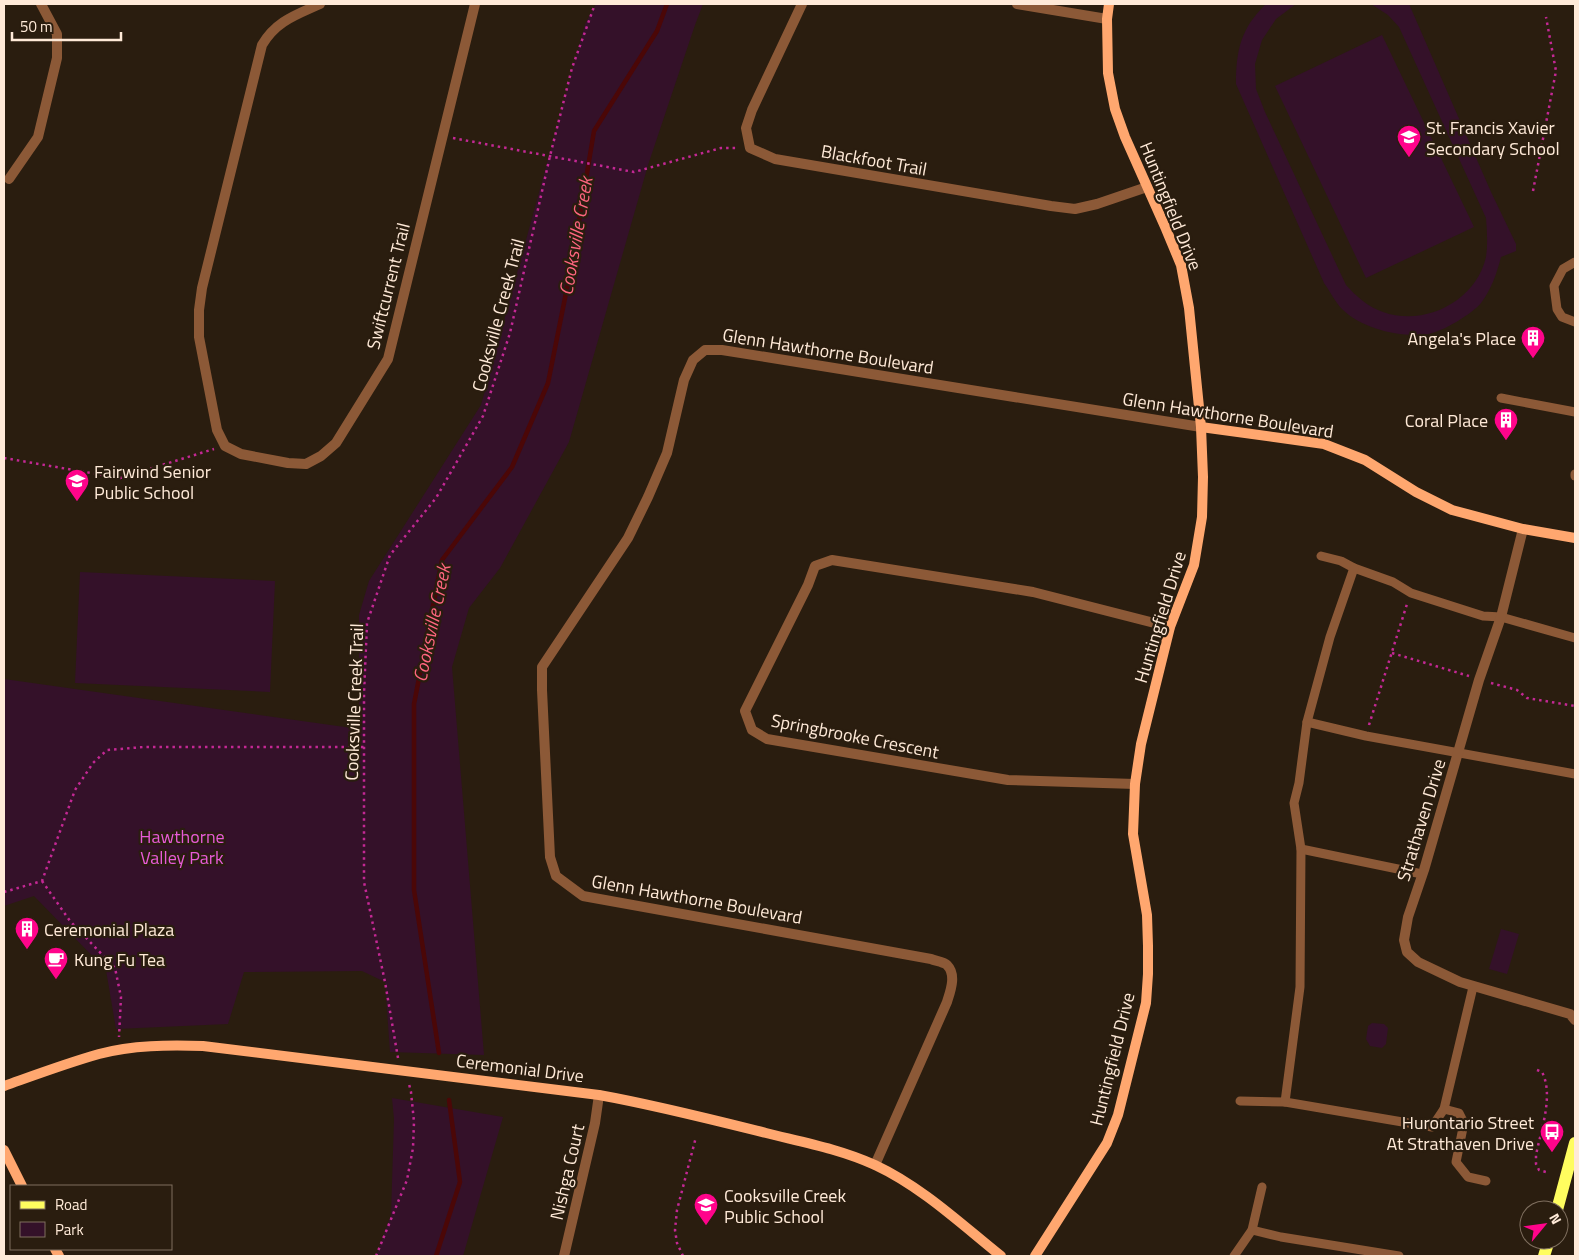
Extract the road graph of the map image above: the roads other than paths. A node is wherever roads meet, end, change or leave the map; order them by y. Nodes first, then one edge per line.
1 (41, 4) edge
2 (320, 4) edge
3 (476, 4) edge
4 (802, 4) edge
5 (1016, 4) edge
6 (1109, 4) edge
7 (1107, 19) junction
8 (9, 179) dead end
9 (1147, 187) junction
10 (1575, 262) edge
11 (1575, 322) edge
12 (1501, 398) dead end
13 (1575, 412) edge
14 (1201, 427) junction
15 (1522, 529) junction
16 (1575, 538) edge
17 (1322, 556) dead end
18 (1354, 568) junction
19 (1501, 616) junction
20 (1170, 627) junction
21 (1575, 638) edge
22 (1307, 722) junction
23 (1458, 753) junction
24 (1575, 774) edge
25 (1135, 784) junction
26 (1301, 849) junction
27 (1422, 874) junction
28 (1473, 987) junction
29 (1574, 1015) edge
30 (4, 1086) edge
31 (599, 1095) junction
32 (1240, 1101) dead end
33 (1285, 1102) junction
34 (1444, 1108) junction
35 (1575, 1143) edge
36 (4, 1150) edge
37 (875, 1165) junction
38 (1486, 1181) dead end
39 (22, 1185) edge
40 (1262, 1187) dead end
41 (1560, 1200) edge
42 (1252, 1230) junction
43 (564, 1256) edge
44 (1001, 1256) edge
45 (1035, 1256) edge
46 (1234, 1256) edge
47 (1399, 1256) edge

1 - 8 street
2 - 3 street, Swiftcurrent Trail
4 - 9 street, Blackfoot Trail
5 - 7 street
6 - 7 street, Huntingfield Drive
7 - 9 street, Huntingfield Drive
9 - 14 street, Huntingfield Drive
10 - 11 lane
12 - 13 lane
14 - 15 street, Glenn Hawthorne Boulevard
14 - 20 street, Huntingfield Drive
14 - 37 street, Glenn Hawthorne Boulevard
15 - 16 street, Glenn Hawthorne Boulevard
15 - 19 street, Strathaven Drive
17 - 18 lane
18 - 19 lane
18 - 22 lane
19 - 21 lane
19 - 23 street, Strathaven Drive
20 - 25 street, Huntingfield Drive
20 - 25 street, Springbrooke Crescent
22 - 23 lane
22 - 26 lane
23 - 24 lane
23 - 27 street, Strathaven Drive
25 - 45 street, Huntingfield Drive
26 - 27 lane
26 - 33 lane
27 - 28 street, Strathaven Drive
28 - 29 street, Strathaven Drive
28 - 34 lane
30 - 31 street, Ceremonial Drive
31 - 37 street, Ceremonial Drive
31 - 43 street, Nishga Court
32 - 33 lane
33 - 34 lane
34 - 38 lane
35 - 41 main road
36 - 39 street
37 - 44 street, Ceremonial Drive
40 - 42 lane
42 - 46 lane
42 - 47 lane

